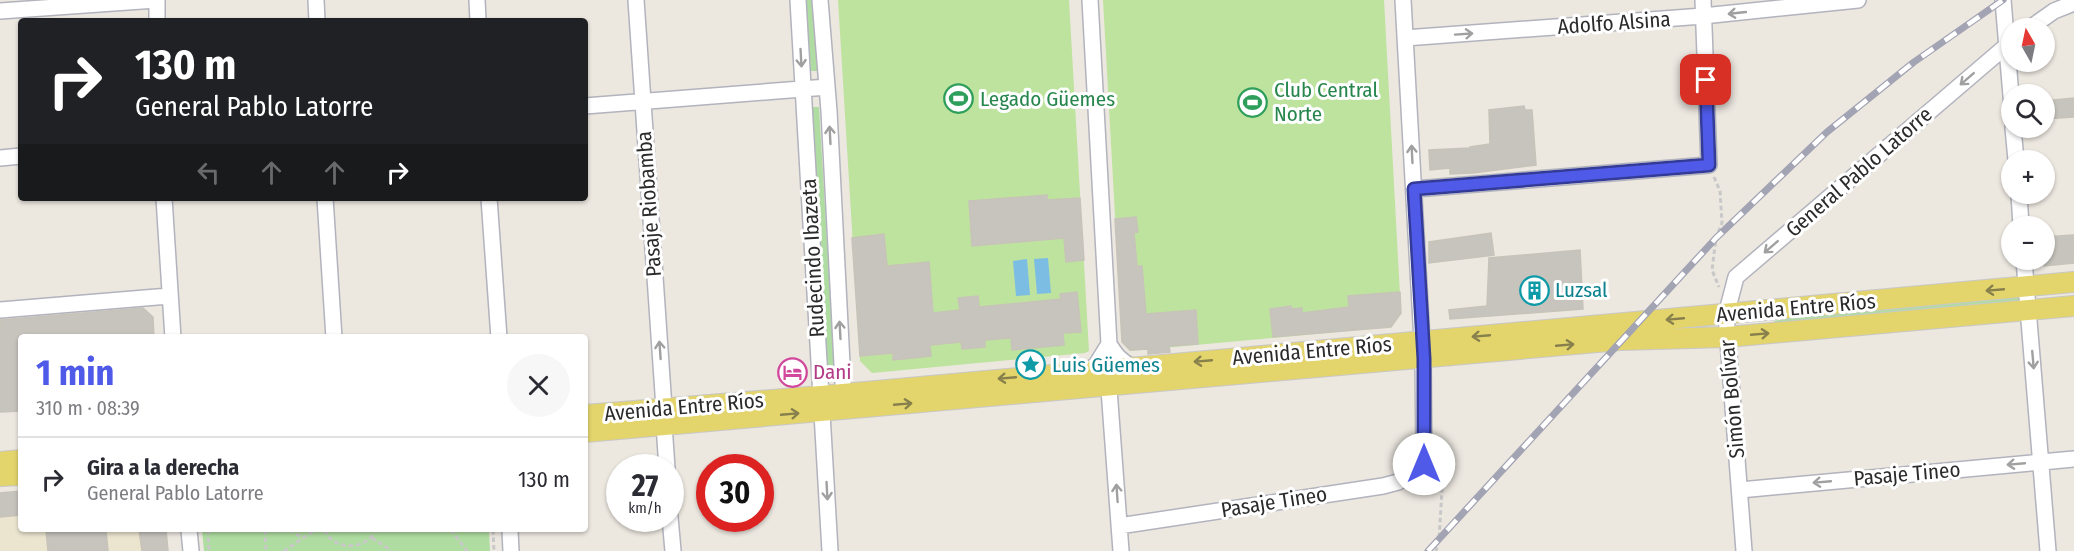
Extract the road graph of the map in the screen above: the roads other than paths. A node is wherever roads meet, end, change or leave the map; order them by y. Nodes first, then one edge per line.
1 (156, 0) edge
2 (316, 0) edge
3 (477, 0) edge
4 (636, 0) edge
5 (798, 0) edge
6 (820, 0) edge
7 (1090, 0) edge
8 (1403, 0) edge
9 (1702, 0) edge
10 (1858, 0) edge
11 (2003, 0) edge
12 (2074, 3) edge
13 (0, 11) edge
14 (1704, 16) junction
15 (158, 18) edge
16 (317, 18) edge
17 (478, 18) edge
18 (2006, 18) edge
19 (2044, 18) edge
20 (1405, 38) junction
21 (2001, 50) edge
22 (827, 87) junction
23 (804, 88) junction
24 (642, 101) junction
25 (588, 106) edge
26 (18, 156) edge
27 (0, 158) edge
28 (1414, 189) junction
29 (164, 201) edge
30 (325, 201) edge
31 (489, 201) edge
32 (2025, 270) edge
33 (2074, 282) edge
34 (2026, 286) junction
35 (169, 296) junction
36 (2074, 306) edge
37 (0, 309) edge
38 (2029, 310) junction
39 (1726, 315) junction
40 (173, 334) edge
41 (334, 334) edge
42 (499, 334) edge
43 (1599, 334) junction
44 (1727, 337) junction
45 (1109, 344) junction
46 (1423, 350) junction
47 (1133, 367) junction
48 (1101, 376) junction
49 (844, 401) junction
50 (822, 404) junction
51 (588, 415) edge
52 (664, 417) junction
53 (588, 431) edge
54 (666, 454) edge
55 (2074, 459) edge
56 (18, 460) edge
57 (0, 462) edge
58 (2041, 462) junction
59 (18, 475) edge
60 (0, 476) edge
61 (1740, 490) junction
62 (1119, 526) junction
63 (189, 532) edge
64 (510, 532) edge
65 (671, 532) edge
66 (191, 551) edge
67 (511, 551) edge
68 (673, 551) edge
69 (830, 551) edge
70 (1121, 551) edge
71 (1744, 551) edge
72 (2048, 551) edge

1 - 13 street
1 - 15 street
2 - 16 street
3 - 17 street
4 - 24 street, Pasaje Riobamba
5 -> 23 street, Rudecindo Ibazeta
6 - 22 street, Rudecindo Ibazeta
7 - 45 street
8 - 20 street
9 - 14 street
10 -> 14 street, Adolfo Alsina
11 - 18 street
12 - 19 street
20 -> 14 street, Adolfo Alsina
14 - 28 street
28 -> 20 street
21 -> 39 street, General Pablo Latorre
22 - 23 street
49 -> 22 street, Rudecindo Ibazeta
23 - 24 street
23 - 50 street, Rudecindo Ibazeta
24 - 25 street
52 -> 24 street, Pasaje Riobamba
26 - 27 street
28 - 46 street
29 - 35 street
30 - 41 street
31 - 42 street
32 - 34 street
33 - 34 main road, Avenida Entre Ríos
34 - 38 street
34 -> 39 main road, Avenida Entre Ríos
35 - 37 street
35 - 40 street
36 - 38 main road, Avenida Entre Ríos
44 -> 38 main road, Avenida Entre Ríos
38 -> 58 street
39 -> 43 main road, Avenida Entre Ríos
39 - 44 street, Simón Bolívar
43 - 44 main road, Avenida Entre Ríos
43 - 46 main road, Avenida Entre Ríos
44 - 61 street, Simón Bolívar
45 - 47 street
45 - 48 street
46 -> 47 main road, Avenida Entre Ríos
46 - 48 main road, Avenida Entre Ríos
46 - 62 street, Pasaje Tineo
47 - 48 main road, Avenida Entre Ríos
48 - 49 main road, Avenida Entre Ríos
62 -> 48 street
49 - 50 main road, Avenida Entre Ríos
50 - 52 main road, Avenida Entre Ríos
50 -> 69 street, Rudecindo Ibazeta
51 - 52 main road, Avenida Entre Ríos
52 - 53 main road, Avenida Entre Ríos
52 - 54 street, Pasaje Riobamba
55 - 58 street, Pasaje Tineo
56 - 57 main road
58 -> 61 street, Pasaje Tineo
58 - 72 street
59 - 60 main road
61 - 71 street, Simón Bolívar
62 - 70 street
63 - 66 street
64 - 67 street
65 - 68 street

